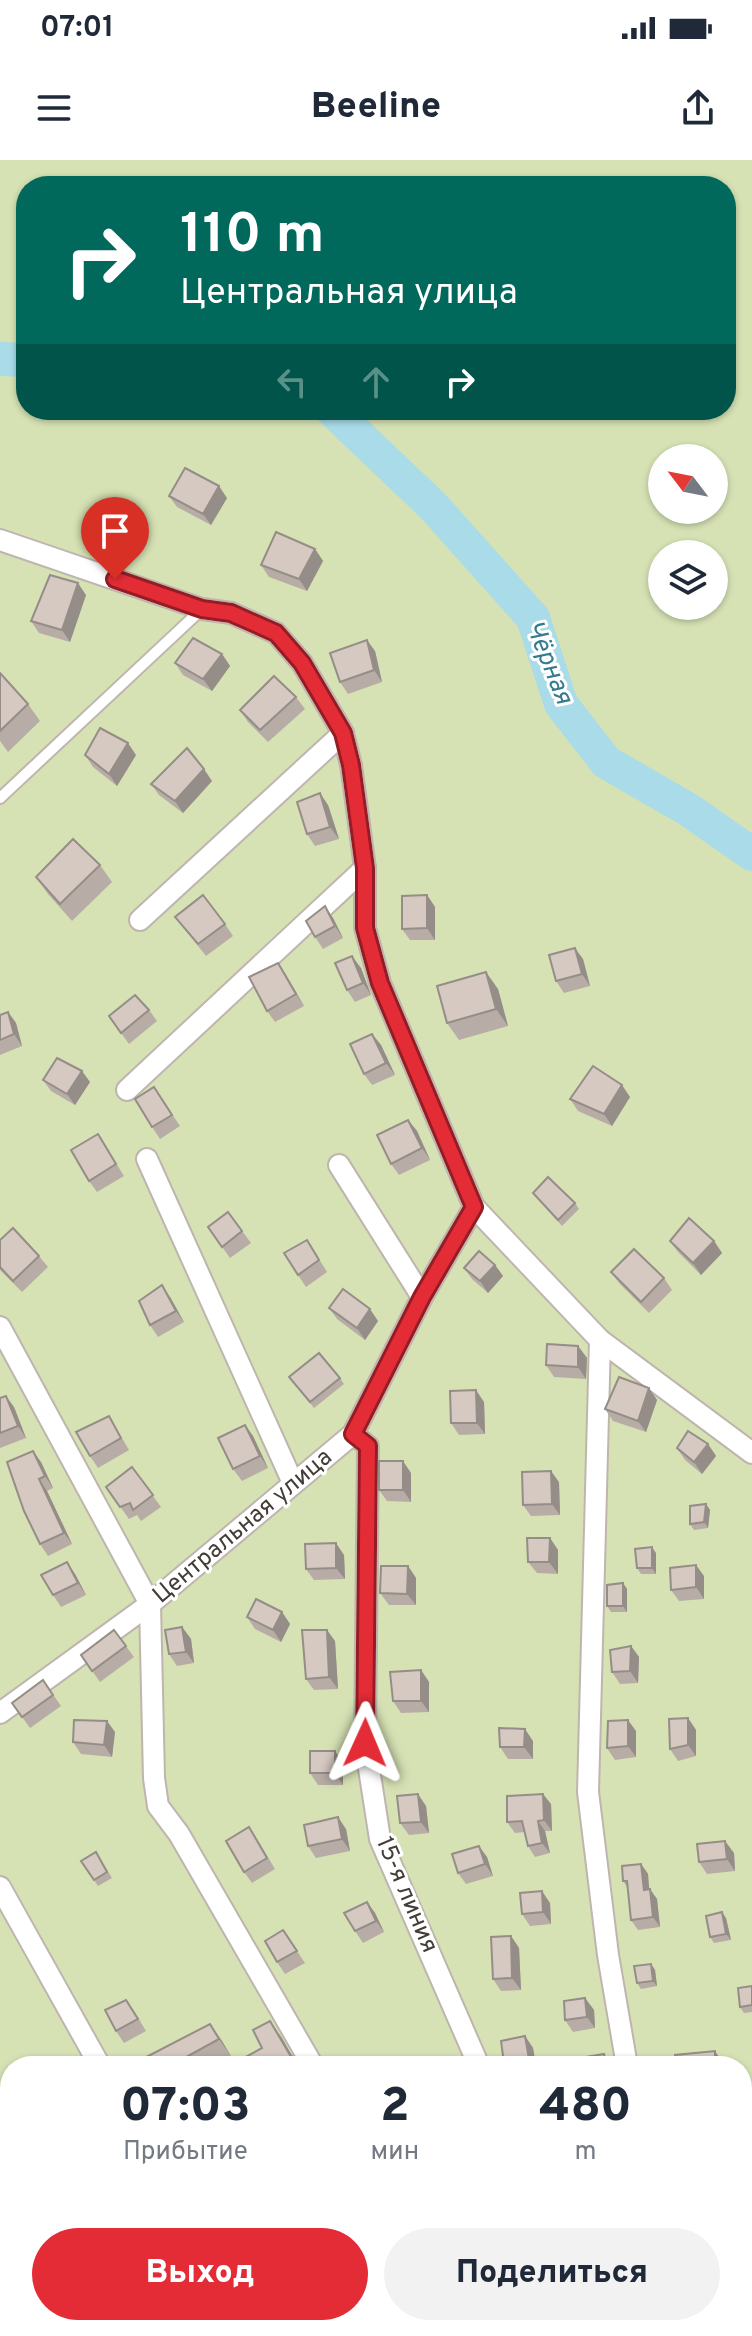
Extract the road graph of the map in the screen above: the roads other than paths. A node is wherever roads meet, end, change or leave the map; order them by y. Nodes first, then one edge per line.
1 (0, 540) edge
2 (202, 609) junction
3 (343, 733) junction
4 (0, 798) edge
5 (365, 868) junction
6 (140, 920) dead end
7 (127, 1090) dead end
8 (147, 1159) dead end
9 (339, 1165) dead end
10 (474, 1207) junction
11 (422, 1297) junction
12 (0, 1327) edge
13 (600, 1340) junction
14 (353, 1434) junction
15 (752, 1453) edge
16 (293, 1483) junction
17 (150, 1604) junction
18 (0, 1713) edge
19 (0, 1887) edge
20 (94, 2056) edge
21 (307, 2056) edge
22 (475, 2056) edge
23 (625, 2056) edge

1 - 2 street
2 - 3 street
2 - 4 lane
3 - 5 street
3 - 6 street
5 - 7 street
5 - 10 street
8 - 16 street
9 - 11 street
10 - 11 street, Центральная улица
10 - 13 street
11 - 14 street, Центральная улица
12 - 17 street
13 - 15 street
13 - 23 street
14 - 16 street, Центральная улица
14 - 22 street, 15-я линия
16 - 17 street, Центральная улица
17 - 18 street, Центральная улица
17 - 21 street
19 - 20 street

